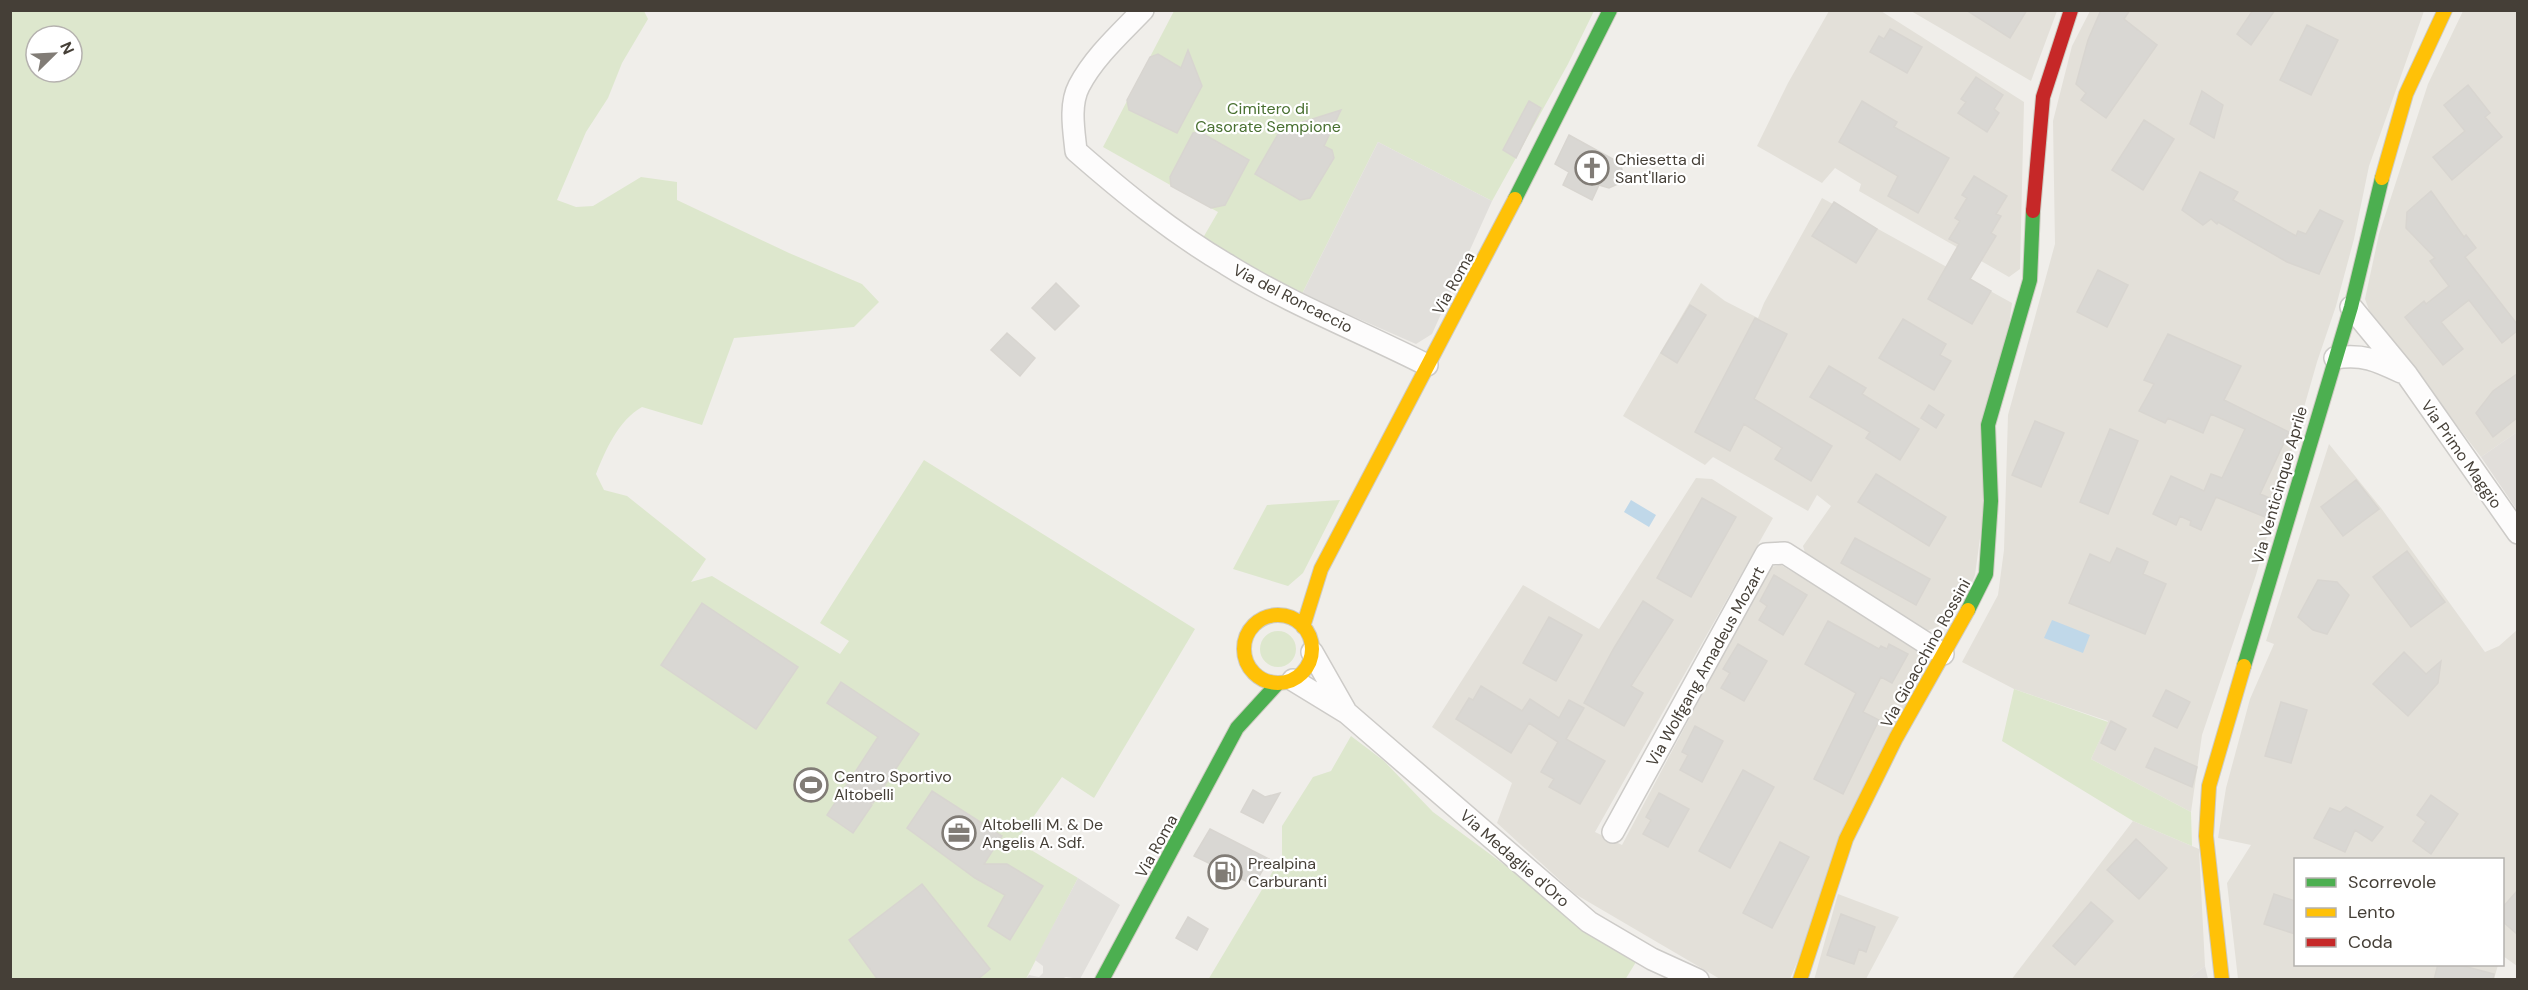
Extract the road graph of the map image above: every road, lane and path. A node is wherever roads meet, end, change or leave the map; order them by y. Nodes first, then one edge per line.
1 (1143, 10) edge
2 (1610, 10) edge
3 (2071, 10) edge
4 (2445, 10) edge
5 (2351, 307) junction
6 (2335, 358) junction
7 (1427, 365) junction
8 (2407, 375) junction
9 (2517, 533) edge
10 (1321, 569) junction
11 (1274, 616) junction
12 (1303, 627) junction
13 (1312, 652) junction
14 (1943, 654) junction
15 (1245, 658) junction
16 (1244, 678) dead end
17 (1286, 681) junction
18 (1243, 698) dead end
19 (1347, 714) junction
20 (1238, 728) junction
21 (1613, 832) dead end
22 (1102, 980) edge
23 (1698, 980) edge
24 (1800, 980) edge
25 (2222, 980) edge

1 - 7 street, Via del Roncaccio
2 - 7 street, Via Roma
3 - 14 street, Via Gioacchino Rossini
4 - 5 street, Via Venticinque Aprile
5 - 6 street, Via Venticinque Aprile
5 - 8 street, Via Primo Maggio
6 - 8 street, Via Primo Maggio
6 - 25 street, Via Venticinque Aprile
7 - 10 street, Via Roma
8 - 9 street, Via Primo Maggio
10 - 11 street, Via Roma
10 - 12 street, Via Roma
11 - 12 street
11 - 15 street, Via Roma
12 - 13 street
13 - 17 street, Via Roma
13 - 19 street, Via Medaglie d'Oro
14 - 21 street, Via Wolfgang Amadeus Mozart
14 - 24 street, Via Gioacchino Rossini
15 - 16 street, Via Roma
15 - 17 street
17 - 19 street, Via Medaglie d'Oro
17 - 20 street, Via Roma
18 - 20 street, Via Roma
19 - 23 street, Via Medaglie d'Oro
20 - 22 street, Via Roma

